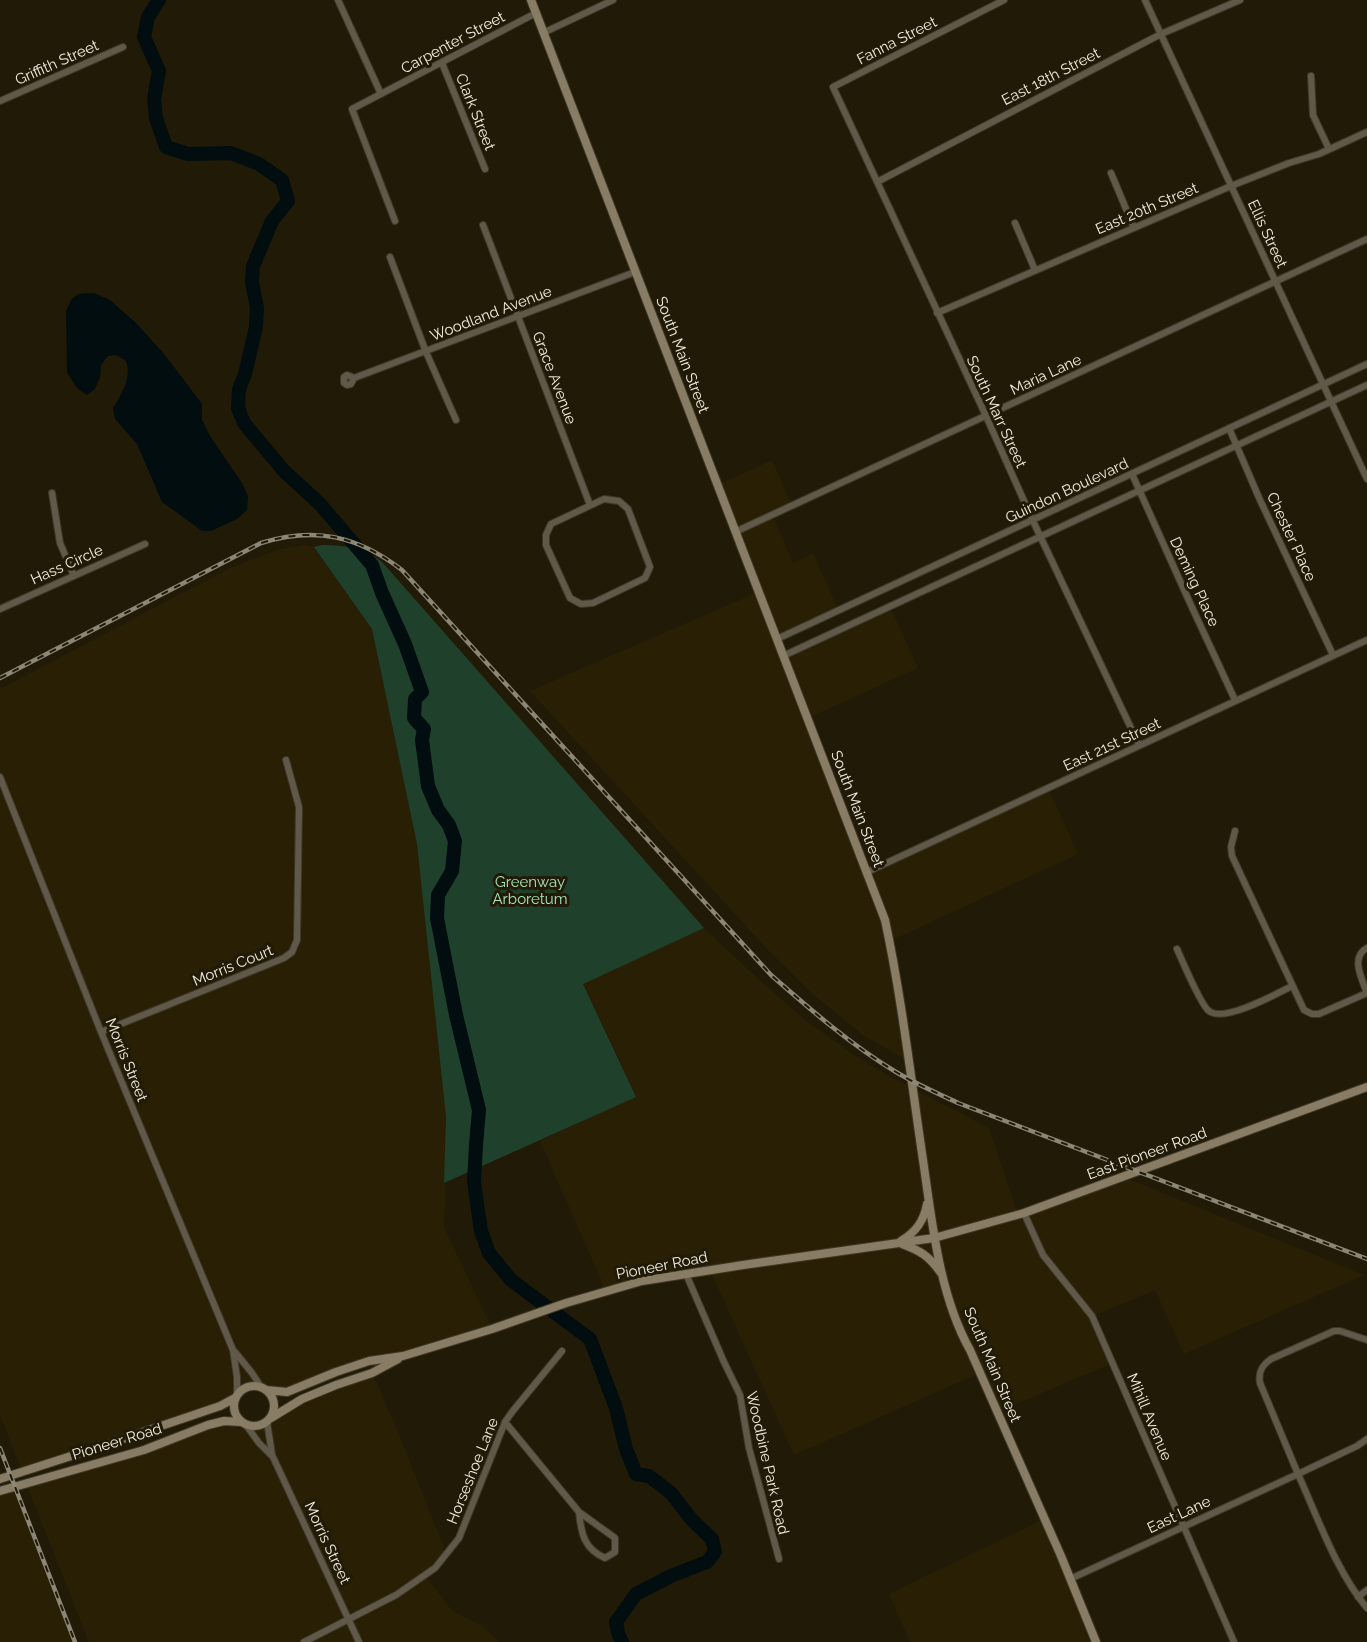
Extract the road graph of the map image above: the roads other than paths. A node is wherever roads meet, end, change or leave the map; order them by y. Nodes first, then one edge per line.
1 (338, 0) edge
2 (531, 0) edge
3 (613, 0) edge
4 (1004, 0) edge
5 (1145, 0) edge
6 (1239, 0) edge
7 (536, 13) junction
8 (543, 33) junction
9 (1161, 34) junction
10 (123, 47) dead end
11 (442, 63) junction
12 (1311, 76) dead end
13 (833, 87) joint
14 (381, 94) junction
15 (0, 101) edge
16 (1367, 132) edge
17 (1329, 150) junction
18 (485, 169) dead end
19 (1111, 173) dead end
20 (877, 182) junction
21 (1231, 186) junction
22 (395, 221) dead end
23 (1015, 223) dead end
24 (483, 225) dead end
25 (1134, 228) junction
26 (1367, 239) edge
27 (390, 257) dead end
28 (1035, 270) junction
29 (635, 272) junction
30 (1275, 282) junction
31 (938, 313) junction
32 (517, 317) junction
33 (426, 352) junction
34 (1367, 364) edge
35 (354, 378) dead end
36 (1322, 385) junction
37 (1367, 385) edge
38 (1330, 402) junction
39 (986, 416) junction
40 (456, 420) dead end
41 (1229, 428) junction
42 (1236, 446) junction
43 (1132, 474) junction
44 (1367, 478) edge
45 (1139, 490) junction
46 (52, 493) dead end
47 (590, 505) junction
48 (1033, 521) junction
49 (735, 532) junction
50 (1040, 537) junction
51 (145, 544) dead end
52 (74, 576) junction
53 (0, 609) edge
54 (777, 639) junction
55 (1367, 640) edge
56 (1333, 655) junction
57 (783, 656) junction
58 (1235, 700) junction
59 (1139, 745) junction
60 (286, 760) dead end
61 (0, 777) edge
62 (1235, 831) dead end
63 (867, 872) junction
64 (1367, 948) edge
65 (1177, 949) dead end
66 (1292, 987) junction
67 (1367, 993) edge
68 (101, 1032) junction
69 (1367, 1088) edge
70 (928, 1198) junction
71 (1024, 1213) junction
72 (934, 1238) junction
73 (898, 1243) junction
74 (686, 1274) junction
75 (943, 1275) junction
76 (1367, 1340) edge
77 (233, 1350) junction
78 (562, 1352) dead end
79 (403, 1356) junction
80 (264, 1388) junction
81 (236, 1397) junction
82 (269, 1420) junction
83 (505, 1422) junction
84 (244, 1424) junction
85 (1367, 1439) edge
86 (272, 1454) junction
87 (1298, 1474) junction
88 (0, 1479) edge
89 (0, 1491) edge
90 (579, 1512) junction
91 (1184, 1526) junction
92 (779, 1559) dead end
93 (1070, 1579) junction
94 (1367, 1590) edge
95 (1358, 1597) junction
96 (1367, 1608) edge
97 (349, 1619) junction
98 (304, 1642) edge
99 (359, 1642) edge
100 (1096, 1642) edge
101 (1234, 1642) edge

1 - 14 street
2 - 7 main road, South Main Street
3 - 8 street
4 - 13 street, Fanna Street
5 - 9 street, Ellis Street
6 - 9 street, East 18th Street
7 - 8 main road, South Main Street
7 - 11 street, Carpenter Street
8 - 29 main road, South Main Street
9 - 20 street, East 18th Street
9 - 21 street, Ellis Street
10 - 15 street, Griffith Street
11 - 14 street, Carpenter Street
11 - 18 street, Clark Street
12 - 17 street
13 - 20 street, South Marr Street
14 - 22 street, Carpenter Street
16 - 17 street, East 20th Street
17 - 21 street, East 20th Street
19 - 25 street
20 - 31 street, South Marr Street
21 - 25 street, East 20th Street
21 - 30 street, Ellis Street
23 - 28 street
24 - 32 street, Grace Avenue
25 - 28 street, East 20th Street
26 - 30 street, Maria Lane
27 - 33 street
28 - 31 street, East 20th Street
29 - 32 street, Woodland Avenue
29 - 49 main road, South Main Street
30 - 36 street, Ellis Street
30 - 39 street, Maria Lane
31 - 39 street, South Marr Street
32 - 33 street, Woodland Avenue
32 - 47 street, Grace Avenue
33 - 35 street, Woodland Avenue
33 - 40 street
34 - 36 street, Guindon Boulevard
36 - 38 street, Ellis Street
36 - 41 street, Guindon Boulevard
37 - 38 street, Guindon Boulevard
38 - 42 street, Guindon Boulevard
38 - 44 street, Ellis Street
39 - 48 street, South Marr Street
39 - 49 street, Maria Lane
41 - 42 street, Chester Place
41 - 43 street, Guindon Boulevard
42 - 45 street, Guindon Boulevard
42 - 56 street, Chester Place
43 - 45 street, Deming Place
43 - 48 street, Guindon Boulevard
45 - 50 street, Guindon Boulevard
45 - 58 street, Deming Place
46 - 52 street
47 - 47 street
48 - 50 street, South Marr Street
48 - 54 street, Guindon Boulevard
49 - 54 main road, South Main Street
50 - 57 street, Guindon Boulevard
50 - 59 street, South Marr Street
51 - 52 street, Hass Circle
52 - 53 street, Hass Circle
54 - 57 main road, South Main Street
55 - 56 street, East 21st Street
56 - 58 street, East 21st Street
57 - 63 main road, South Main Street
58 - 59 street, East 21st Street
59 - 63 street, East 21st Street
60 - 68 street, Morris Court
61 - 68 street, Morris Street
62 - 66 street
63 - 70 main road, South Main Street
64 - 67 street
65 - 66 street
66 - 67 street
68 - 77 street, Morris Street
69 - 71 main road, East Pioneer Road
70 - 72 main road, South Main Street
70 - 73 main road
71 - 72 main road, East Pioneer Road
71 - 91 street, Mihill Avenue
72 - 73 main road, Pioneer Road
72 - 75 main road, South Main Street
73 - 74 main road, Pioneer Road
73 - 75 main road
74 - 79 main road, Pioneer Road
74 - 92 street, Woodbine Park Road
75 - 93 main road, South Main Street
76 - 87 street
77 - 80 street, Morris Street
77 - 81 street, Morris Street
78 - 83 street, Horseshoe Lane
79 - 80 main road, Pioneer Road
79 - 82 main road, Pioneer Road
80 - 81 main road
80 - 82 main road
81 - 84 main road
81 - 88 main road, Pioneer Road
82 - 84 main road
82 - 86 street, Morris Street
83 - 90 street
83 - 97 street, Horseshoe Lane
84 - 86 street, Morris Street
84 - 89 main road, Pioneer Road
85 - 87 street, East Lane
86 - 97 street, Morris Street
87 - 91 street, East Lane
87 - 95 street
90 - 90 street
91 - 93 street, East Lane
91 - 101 street, Mihill Avenue
93 - 100 main road, South Main Street
94 - 95 street
95 - 96 street
97 - 98 street, Horseshoe Lane
97 - 99 street, Morris Street

